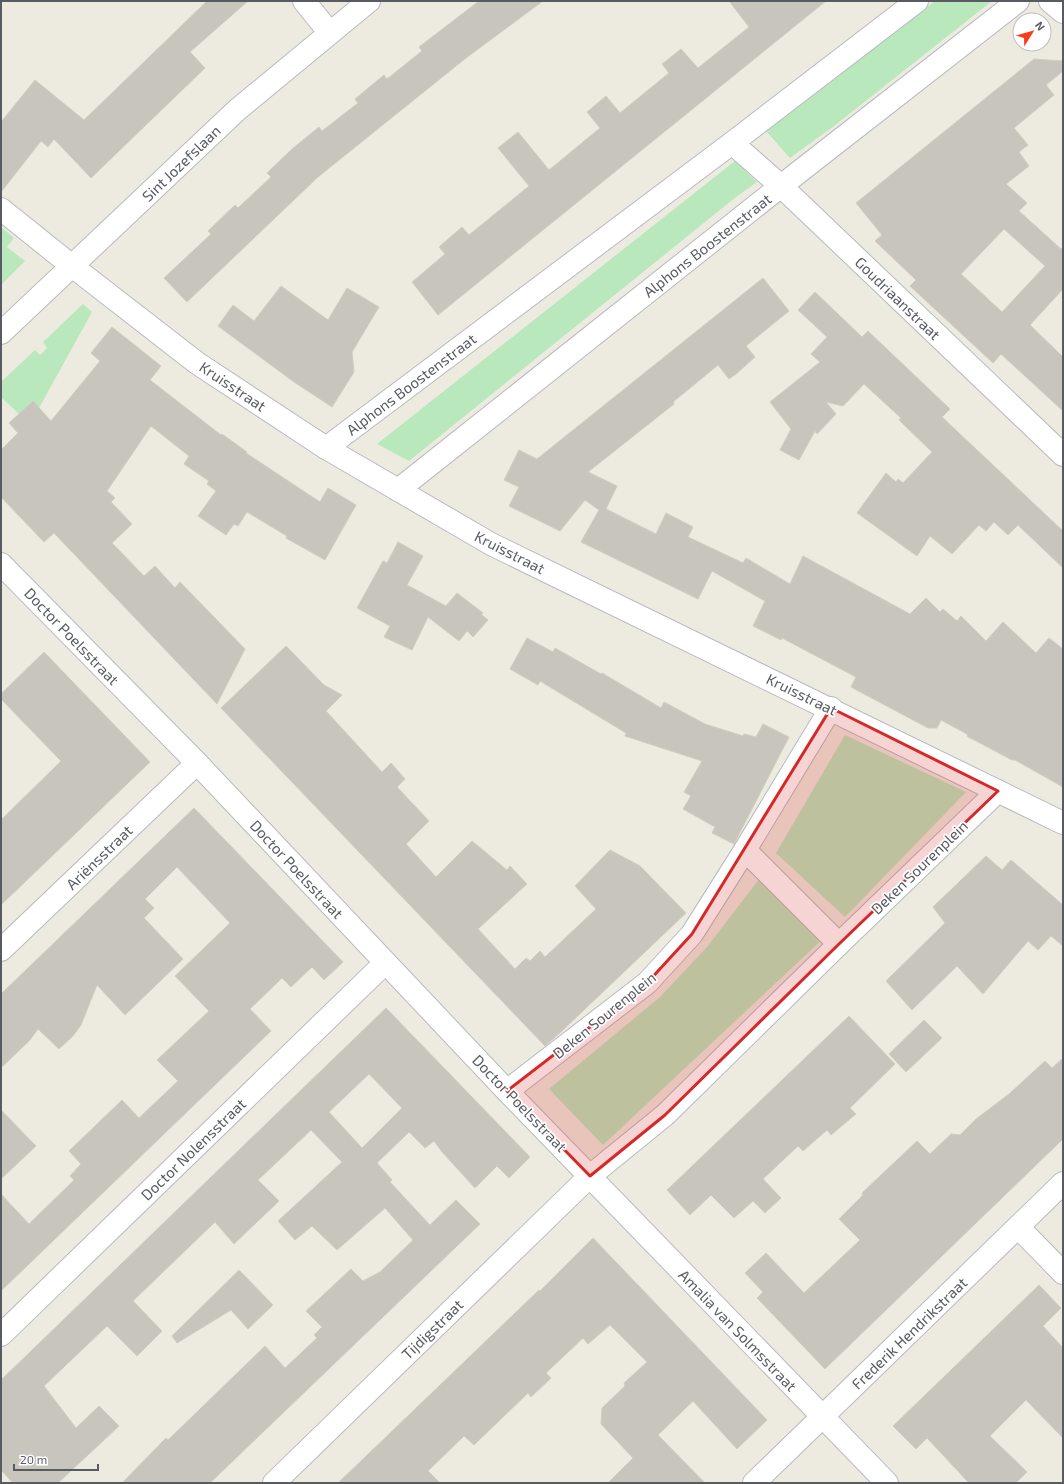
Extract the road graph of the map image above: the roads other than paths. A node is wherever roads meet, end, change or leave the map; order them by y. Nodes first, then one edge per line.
1 (304, 1) edge
2 (369, 1) edge
3 (917, 1) edge
4 (1018, 1) edge
5 (1050, 1) edge
6 (1063, 12) edge
7 (329, 32) junction
8 (732, 143) junction
9 (781, 186) junction
10 (1, 209) edge
11 (72, 266) junction
12 (1, 333) edge
13 (326, 448) junction
14 (1063, 455) edge
15 (398, 490) junction
16 (1, 564) edge
17 (831, 708) junction
18 (197, 763) junction
19 (998, 791) junction
20 (1063, 823) edge
21 (745, 850) junction
22 (839, 944) junction
23 (1, 950) edge
24 (385, 962) junction
25 (508, 1092) junction
26 (590, 1176) junction
27 (1063, 1183) edge
28 (1018, 1227) junction
29 (1063, 1273) edge
30 (1, 1335) edge
31 (823, 1417) junction
32 (274, 1483) edge
33 (754, 1483) edge
34 (887, 1483) edge

1 - 7 street
2 - 7 street, Sint Jozefslaan
3 - 8 street, Alphons Boostenstraat
4 - 9 street, Alphons Boostenstraat
5 - 6 street
7 - 11 street, Sint Jozefslaan
8 - 9 street, Goudriaanstraat
8 - 13 street, Alphons Boostenstraat
9 - 14 street, Goudriaanstraat
9 - 15 street, Alphons Boostenstraat
10 - 11 street, Kruisstraat
11 - 12 street, Sint Jozefslaan
11 - 13 street, Kruisstraat
13 - 15 street, Kruisstraat
15 - 17 street, Kruisstraat
16 - 18 street, Doctor Poelsstraat
17 - 19 street, Kruisstraat
17 - 21 street, Deken Sourenplein
18 - 23 street, Ariënsstraat
18 - 24 street, Doctor Poelsstraat
19 - 20 street, Kruisstraat
19 - 22 street, Deken Sourenplein
21 - 22 street
21 - 25 street, Deken Sourenplein
22 - 26 street, Deken Sourenplein
24 - 25 street, Doctor Poelsstraat
24 - 30 street, Doctor Nolensstraat
25 - 26 street, Doctor Poelsstraat
26 - 31 street, Amalia van Solmsstraat
26 - 32 street, Tijdigstraat
27 - 28 street, Frederik Hendrikstraat
28 - 29 street
28 - 31 street, Frederik Hendrikstraat
31 - 33 street, Frederik Hendrikstraat
31 - 34 street, Amalia van Solmsstraat

